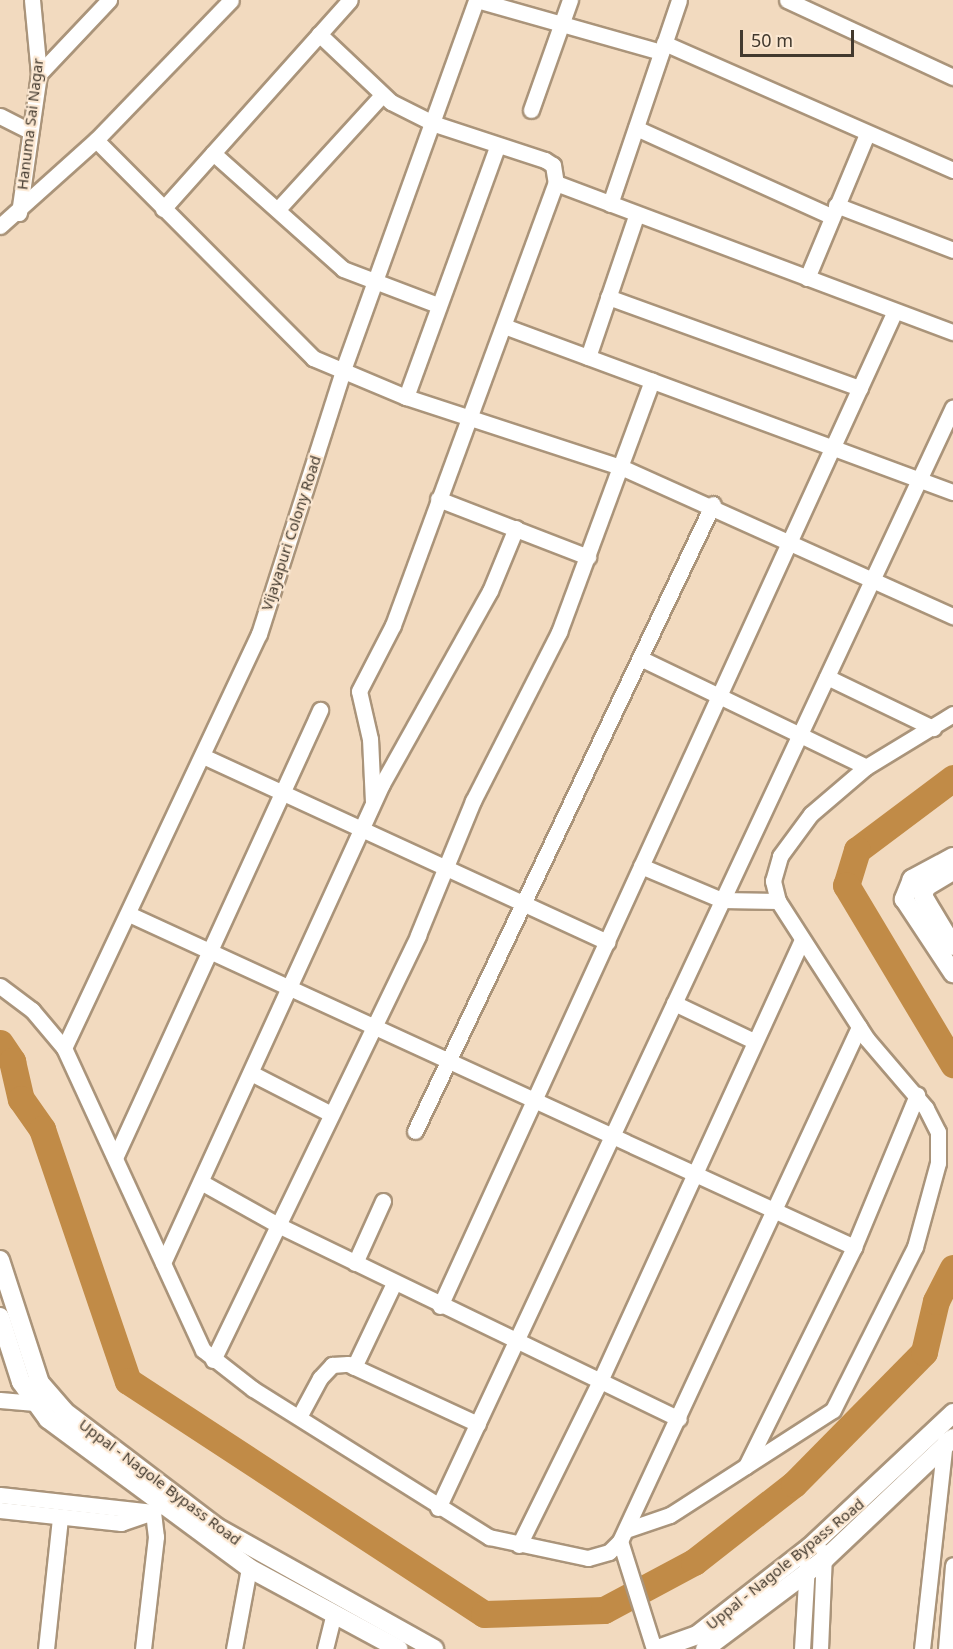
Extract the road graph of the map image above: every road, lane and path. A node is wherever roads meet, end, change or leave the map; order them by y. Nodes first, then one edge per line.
1 (32, 0) edge
2 (109, 0) edge
3 (231, 0) edge
4 (350, 0) edge
5 (477, 0) edge
6 (570, 0) edge
7 (679, 0) edge
8 (787, 0) edge
9 (562, 26) junction
10 (319, 34) junction
11 (662, 47) junction
12 (39, 74) junction
13 (953, 77) edge
14 (382, 95) junction
15 (531, 110) dead end
16 (0, 116) edge
17 (435, 124) junction
18 (636, 128) junction
19 (30, 131) junction
20 (866, 136) junction
21 (96, 140) junction
22 (497, 147) junction
23 (213, 153) junction
24 (953, 170) edge
25 (556, 183) junction
26 (610, 204) junction
27 (163, 209) junction
28 (278, 209) junction
29 (834, 211) junction
30 (20, 213) junction
31 (636, 216) junction
32 (0, 226) edge
33 (953, 250) edge
34 (807, 278) junction
35 (377, 284) junction
36 (608, 297) junction
37 (438, 305) junction
38 (894, 313) junction
39 (504, 326) junction
40 (953, 332) edge
41 (588, 357) junction
42 (343, 370) junction
43 (652, 381) junction
44 (860, 388) junction
45 (406, 397) junction
46 (953, 407) edge
47 (470, 416) junction
48 (833, 448) junction
49 (623, 468) junction
50 (919, 480) junction
51 (953, 492) edge
52 (438, 499) junction
53 (713, 504) junction
54 (516, 528) junction
55 (789, 543) junction
56 (588, 557) junction
57 (872, 581) junction
58 (953, 616) edge
59 (640, 657) junction
60 (827, 676) junction
61 (718, 698) junction
62 (320, 710) dead end
63 (953, 714) edge
64 (933, 728) junction
65 (799, 737) junction
66 (205, 757) junction
67 (866, 767) junction
68 (284, 792) junction
69 (373, 808) junction
70 (365, 829) junction
71 (953, 857) edge
72 (641, 866) junction
73 (443, 867) junction
74 (953, 871) edge
75 (722, 900) junction
76 (778, 901) junction
77 (523, 903) junction
78 (131, 915) junction
79 (801, 941) junction
80 (607, 942) junction
81 (953, 946) edge
82 (208, 951) junction
83 (953, 973) edge
84 (0, 986) edge
85 (291, 988) junction
86 (674, 1003) junction
87 (374, 1024) junction
88 (858, 1027) junction
89 (754, 1041) junction
90 (64, 1048) junction
91 (448, 1061) junction
92 (251, 1073) junction
93 (917, 1095) junction
94 (534, 1102) junction
95 (331, 1114) junction
96 (415, 1131) dead end
97 (612, 1137) junction
98 (115, 1158) junction
99 (693, 1171) junction
100 (201, 1182) junction
101 (383, 1201) dead end
102 (776, 1210) junction
103 (278, 1226) junction
104 (854, 1247) junction
105 (0, 1260) edge
106 (163, 1263) junction
107 (355, 1263) junction
108 (394, 1283) junction
109 (440, 1306) junction
110 (0, 1317) edge
111 (516, 1341) junction
112 (213, 1360) junction
113 (354, 1367) junction
114 (600, 1381) junction
115 (0, 1400) edge
116 (32, 1402) junction
117 (299, 1417) junction
118 (679, 1419) junction
119 (478, 1424) junction
120 (949, 1430) edge
121 (746, 1466) junction
122 (0, 1495) edge
123 (161, 1502) junction
124 (438, 1508) junction
125 (0, 1510) edge
126 (60, 1517) junction
127 (623, 1536) junction
128 (822, 1537) junction
129 (519, 1545) junction
130 (804, 1551) junction
131 (825, 1559) junction
132 (953, 1565) edge
133 (249, 1568) junction
134 (808, 1571) junction
135 (334, 1613) junction
136 (670, 1646) edge
137 (46, 1649) edge
138 (143, 1649) edge
139 (234, 1649) edge
140 (325, 1649) edge
141 (399, 1649) edge
142 (434, 1649) edge
143 (706, 1649) edge
144 (712, 1649) edge
145 (801, 1649) edge
146 (820, 1649) edge
147 (922, 1649) edge
148 (946, 1649) edge

1 - 12 street, Hanuma Sai Nagar
2 - 12 street
3 - 21 street
4 - 10 street
5 - 9 street
5 - 17 street, Vijayapuri Colony Road
6 - 9 street
7 - 11 street
8 - 13 street
9 - 11 street
9 - 15 street
10 - 14 street
10 - 23 street
11 - 18 street
11 - 20 street
12 - 19 street, Hanuma Sai Nagar
14 - 17 street
14 - 28 street
16 - 19 street
17 - 22 street
17 - 35 street, Vijayapuri Colony Road
18 - 26 street
18 - 29 street
19 - 30 street, Hanuma Sai Nagar
20 - 24 street
20 - 29 street
21 - 27 street
21 - 30 street
22 - 25 street
22 - 37 street
23 - 27 street
23 - 28 street
25 - 26 street
25 - 39 street
26 - 31 street
27 - 42 street
28 - 35 street
29 - 33 street
29 - 34 street
30 - 32 street
31 - 34 street
31 - 36 street
34 - 38 street
35 - 37 street
35 - 42 street, Vijayapuri Colony Road
36 - 41 street
36 - 44 street
37 - 45 street
38 - 40 street
38 - 44 street
39 - 41 street
39 - 47 street
41 - 43 street
42 - 45 street
42 - 66 street, Vijayapuri Colony Road
43 - 48 street
43 - 49 street
44 - 48 street
45 - 47 street
46 - 50 street
47 - 49 street
47 - 52 street
48 - 50 street
48 - 55 street
49 - 53 street
49 - 56 street
50 - 51 street
50 - 57 street
52 - 54 street
52 - 69 street
53 - 55 street
53 - 59 street
54 - 56 street
54 - 69 street
55 - 57 street
55 - 61 street
56 - 73 street
57 - 58 street
57 - 60 street
59 - 61 street
59 - 77 street
60 - 64 street
60 - 65 street
61 - 65 street
61 - 72 street
62 - 68 street
63 - 64 street
64 - 67 street
65 - 67 street
65 - 75 street
66 - 68 street
66 - 78 street, Vijayapuri Colony Road
67 - 76 street
68 - 70 street
68 - 82 street
69 - 70 street
70 - 73 street
70 - 85 street
71 - 83 street
72 - 75 street
72 - 80 street
73 - 77 street
73 - 87 street
74 - 81 street
75 - 76 street
75 - 86 street
76 - 79 street
77 - 80 street
77 - 91 street
78 - 82 street
78 - 90 street, Vijayapuri Colony Road
79 - 88 street
79 - 89 street
80 - 94 street
82 - 85 street
82 - 98 street
84 - 90 street
85 - 87 street
85 - 92 street
86 - 89 street
86 - 97 street
87 - 91 street
87 - 95 street
88 - 93 street
88 - 102 street
89 - 99 street
90 - 98 street
91 - 94 street
91 - 96 street
92 - 95 street
92 - 100 street
93 - 104 street
93 - 121 street
94 - 97 street
94 - 109 street
95 - 103 street
97 - 99 street
97 - 111 street
98 - 106 street
99 - 102 street
99 - 114 street
100 - 103 street
100 - 106 street
101 - 107 street
102 - 104 street
102 - 118 street
103 - 107 street
103 - 112 street
104 - 121 street
105 - 123 street, Uppal - Nagole Bypass Road
106 - 112 street
107 - 108 street
108 - 109 street
108 - 113 street
109 - 111 street
110 - 116 street
111 - 114 street
111 - 119 street
112 - 117 street
113 - 117 street
113 - 119 street
114 - 118 street
114 - 129 street
115 - 116 street
116 - 123 street, Uppal - Nagole Bypass Road
117 - 124 street
118 - 127 street
119 - 124 street
120 - 128 street, Uppal - Nagole Bypass Road
120 - 131 street, Uppal - Nagole Bypass Road
120 - 147 street
121 - 127 street
122 - 123 street
123 - 126 street
123 - 133 street, Uppal - Nagole Bypass Road
123 - 138 street
123 - 142 street, Uppal - Nagole Bypass Road
124 - 129 street
125 - 126 street
126 - 137 street
127 - 129 street
127 - 136 street
128 - 130 street, Uppal - Nagole Bypass Road
128 - 131 street
130 - 134 street
130 - 136 street, Uppal - Nagole Bypass Road
131 - 134 street, Uppal - Nagole Bypass Road
131 - 146 street
132 - 148 street
133 - 135 street, Uppal - Nagole Bypass Road
133 - 139 street
134 - 143 street, Uppal - Nagole Bypass Road
134 - 145 street
135 - 140 street
135 - 141 street, Uppal - Nagole Bypass Road
136 - 143 street
143 - 144 street

